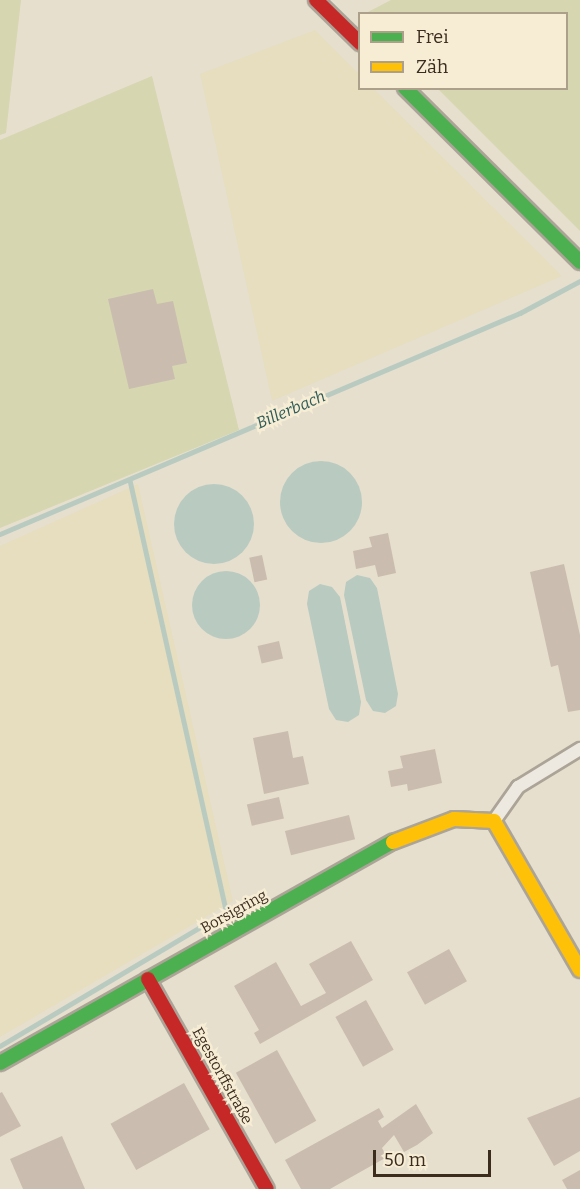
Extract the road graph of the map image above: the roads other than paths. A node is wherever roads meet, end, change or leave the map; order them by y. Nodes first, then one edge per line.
1 (316, 0) edge
2 (358, 41) edge
3 (407, 90) edge
4 (580, 262) edge
5 (580, 749) edge
6 (494, 821) junction
7 (580, 970) edge
8 (148, 979) junction
9 (0, 1063) edge
10 (267, 1189) edge

1 - 2 street
3 - 4 street
5 - 6 street
6 - 7 street
6 - 8 street, Borsigring
8 - 9 street, Borsigring
8 - 10 street, Egestorffstraße

